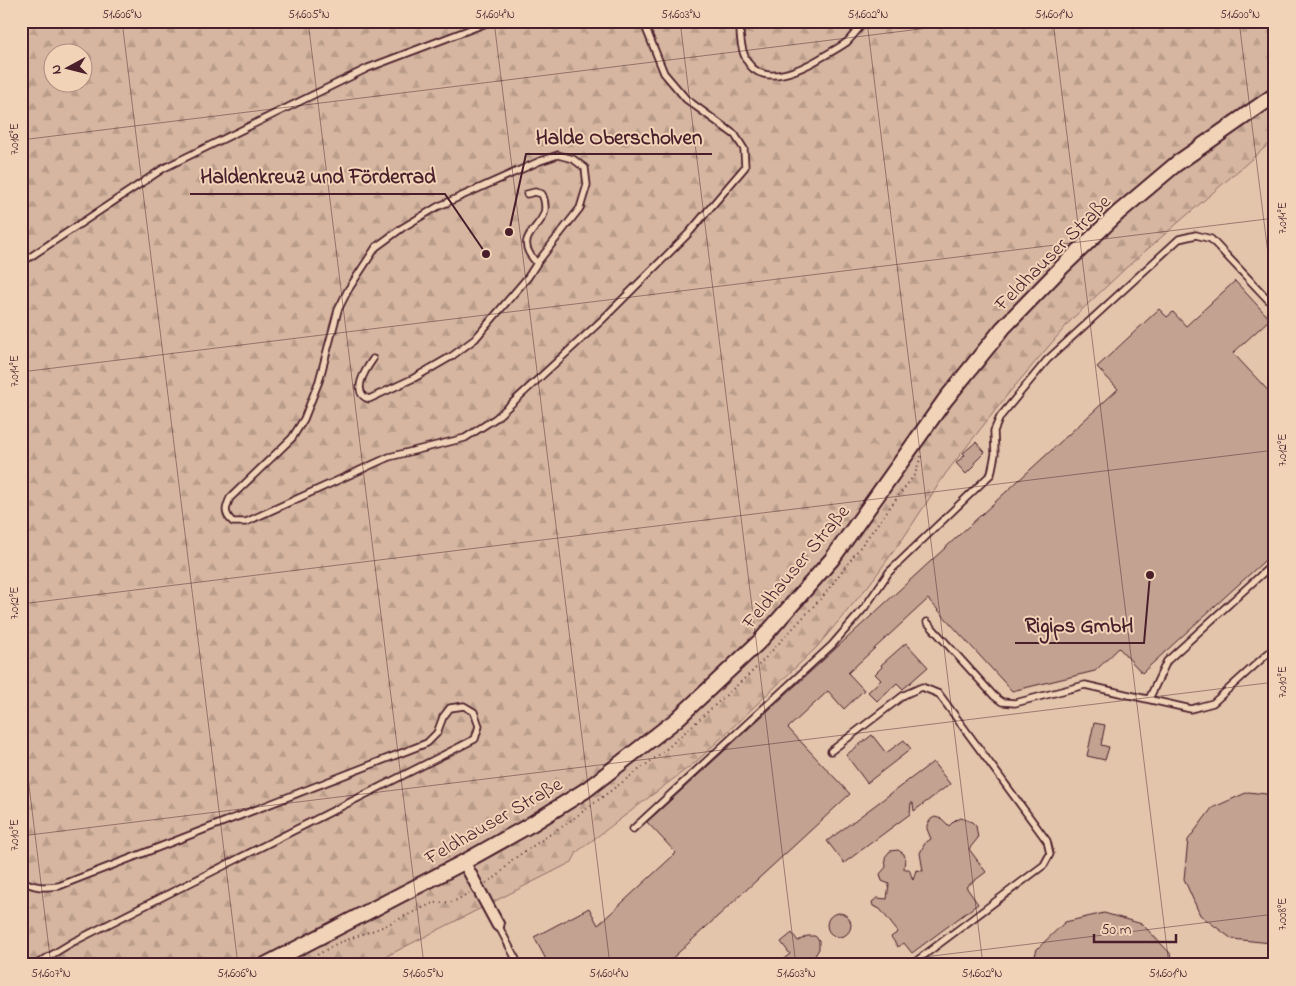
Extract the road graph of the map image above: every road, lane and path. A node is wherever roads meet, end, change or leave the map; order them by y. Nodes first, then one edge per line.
1 (492, 21) edge
2 (643, 21) edge
3 (740, 21) edge
4 (864, 21) edge
5 (1275, 95) edge
6 (527, 194) dead end
7 (21, 263) edge
8 (537, 263) junction
9 (1275, 307) edge
10 (373, 360) dead end
11 (1275, 562) edge
12 (927, 622) dead end
13 (1275, 647) edge
14 (1150, 699) junction
15 (831, 751) dead end
16 (633, 829) dead end
17 (464, 862) junction
18 (21, 880) edge
19 (498, 925) joint
20 (380, 928) dead end
21 (35, 965) edge
22 (264, 965) edge
23 (300, 965) edge
24 (519, 965) edge
25 (911, 965) edge

1 - 7 lane
2 - 8 lane
3 - 4 lane
5 - 17 street, Feldhauser Straße
6 - 8 lane
8 - 10 lane
9 - 16 lane
11 - 14 lane
12 - 14 lane
13 - 14 lane
15 - 25 lane
17 - 19 street
17 - 22 street, Feldhauser Straße
18 - 21 lane
19 - 24 lane
20 - 23 path

